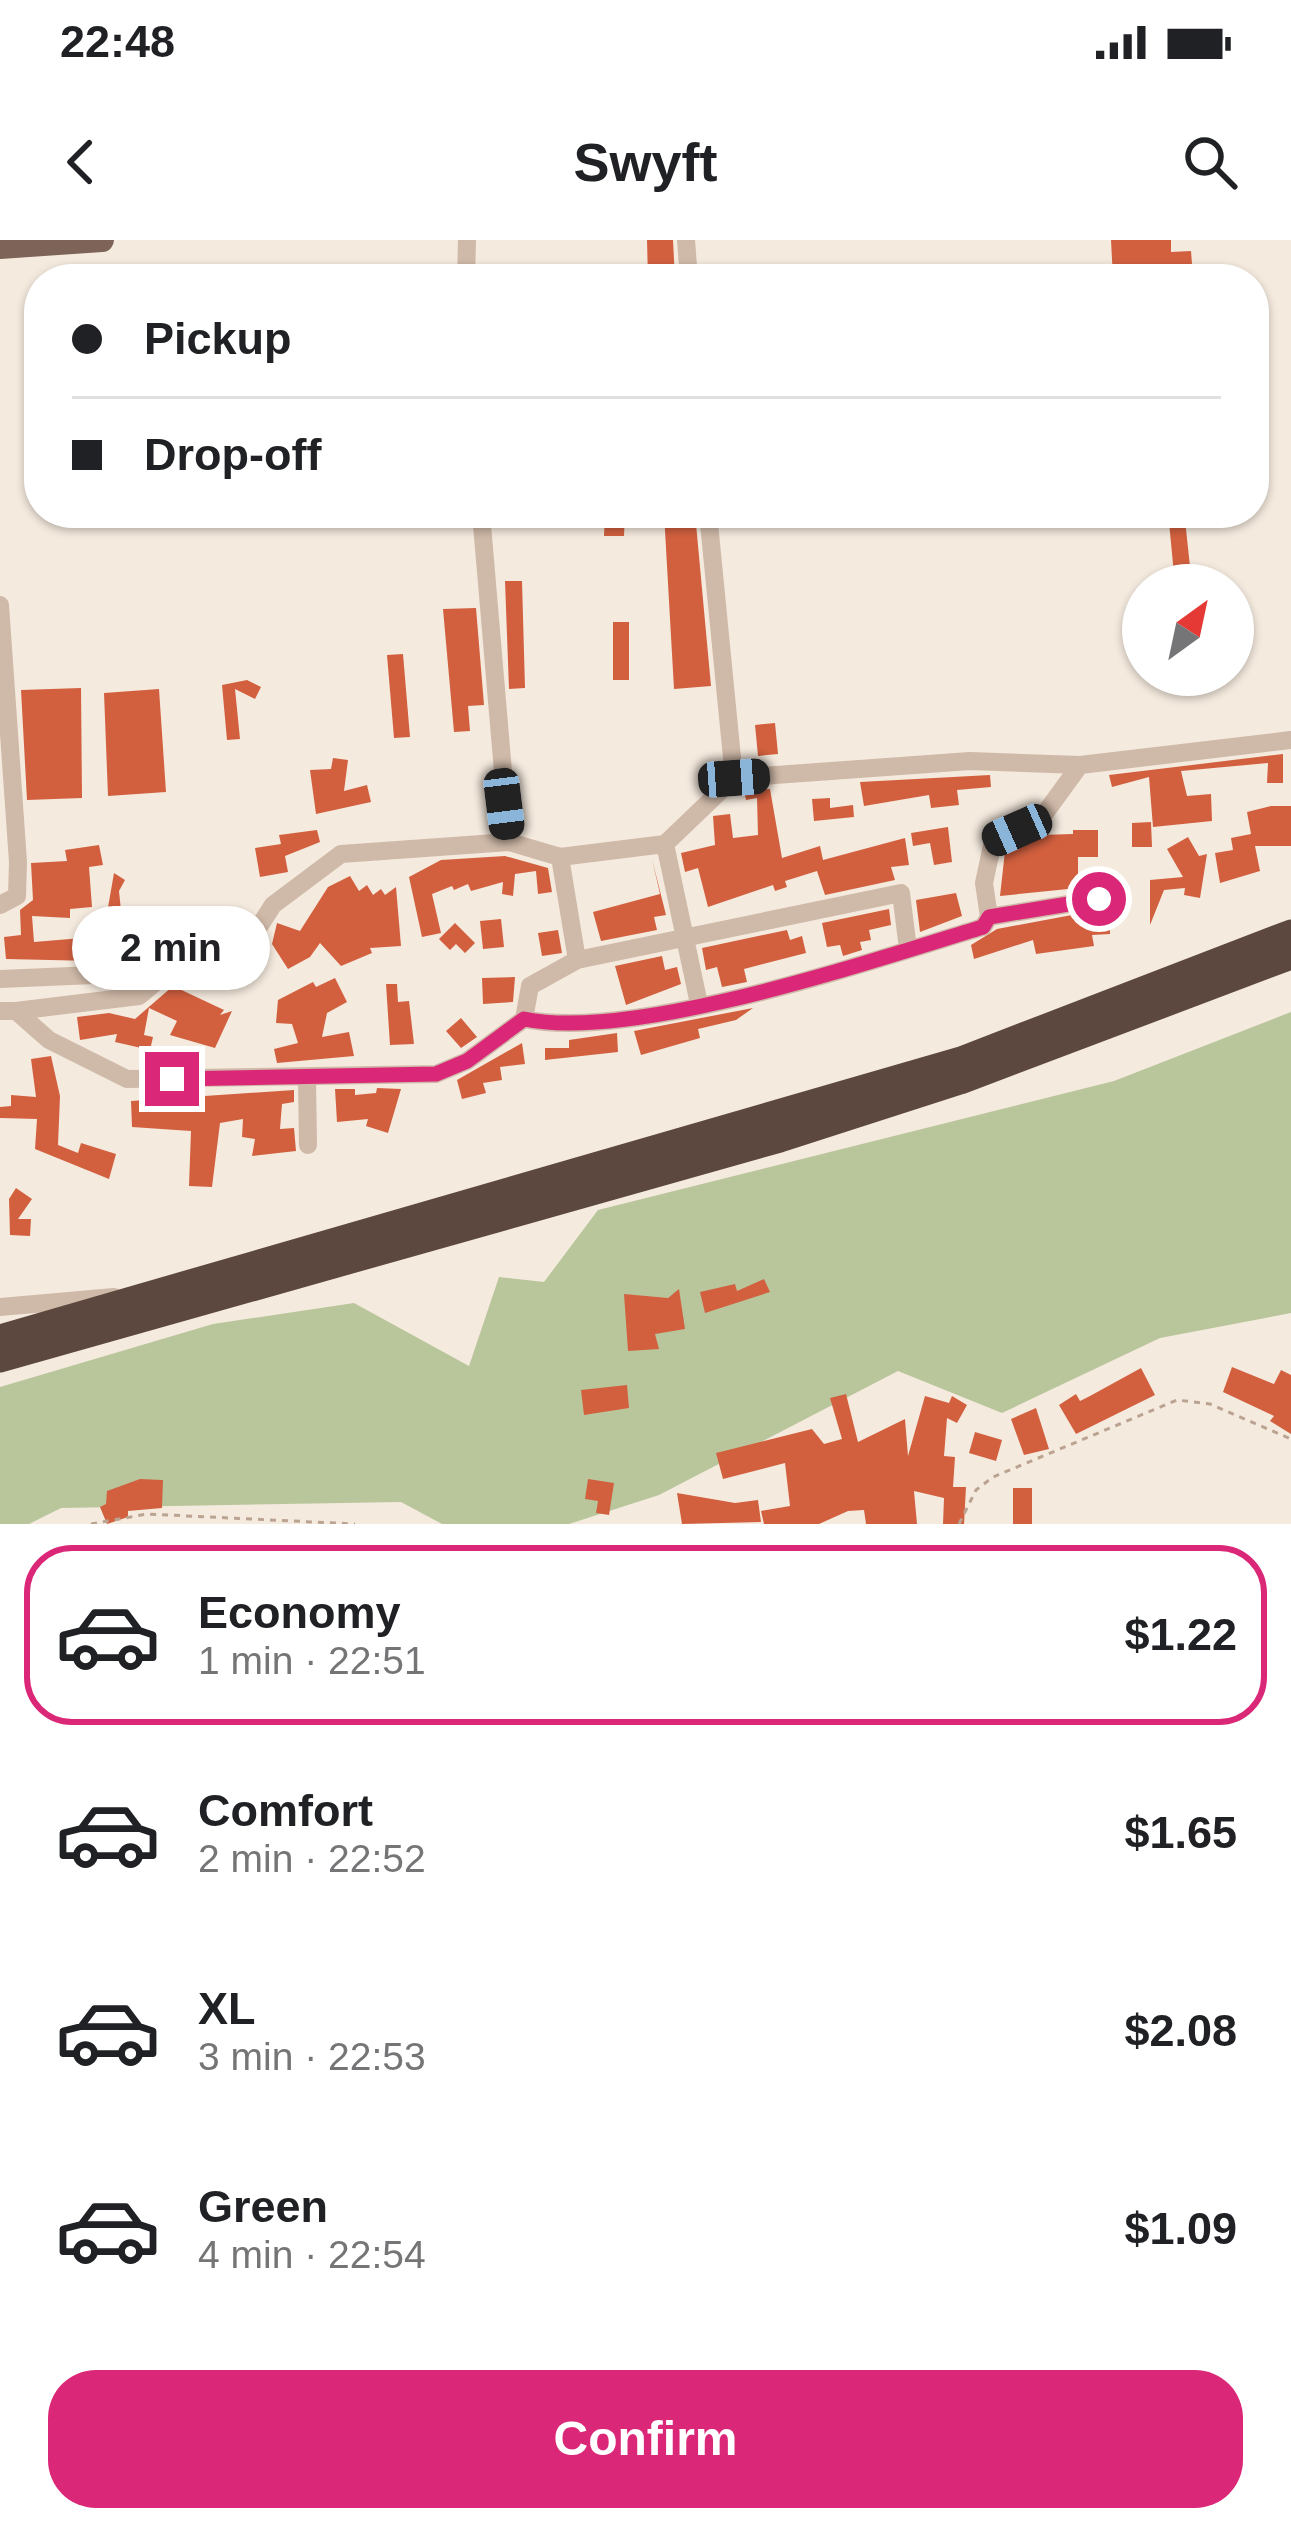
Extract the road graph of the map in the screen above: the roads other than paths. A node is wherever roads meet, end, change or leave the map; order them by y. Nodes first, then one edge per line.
1 (102, 240) edge
2 (0, 247) edge
3 (483, 528) edge
4 (709, 528) edge
5 (0, 605) edge
6 (1291, 740) edge
7 (1080, 765) junction
8 (734, 778) junction
9 (509, 842) junction
10 (664, 844) junction
11 (560, 857) junction
12 (1099, 899) dead end
13 (0, 905) edge
14 (989, 917) junction
15 (1291, 933) edge
16 (684, 937) junction
17 (908, 949) junction
18 (1291, 956) edge
19 (577, 960) junction
20 (169, 971) junction
21 (0, 979) edge
22 (699, 1004) junction
23 (8, 1011) edge
24 (524, 1019) junction
25 (307, 1079) junction
26 (308, 1145) dead end
27 (134, 1299) junction
28 (0, 1307) edge
29 (0, 1338) edge
30 (0, 1359) edge

1 - 2 main road
3 - 9 street
4 - 8 street
5 - 13 street
6 - 7 street
7 - 8 street
7 - 14 street
8 - 10 street
9 - 11 street
9 - 20 street
10 - 11 street
10 - 16 street
11 - 19 street
12 - 14 street
14 - 17 street
15 - 27 highway
16 - 17 street
16 - 19 street
16 - 22 street
17 - 22 street
18 - 30 highway
19 - 24 street
20 - 21 street
20 - 23 street
22 - 24 street
23 - 25 street
24 - 25 street
25 - 26 street
27 - 28 street
27 - 29 highway

